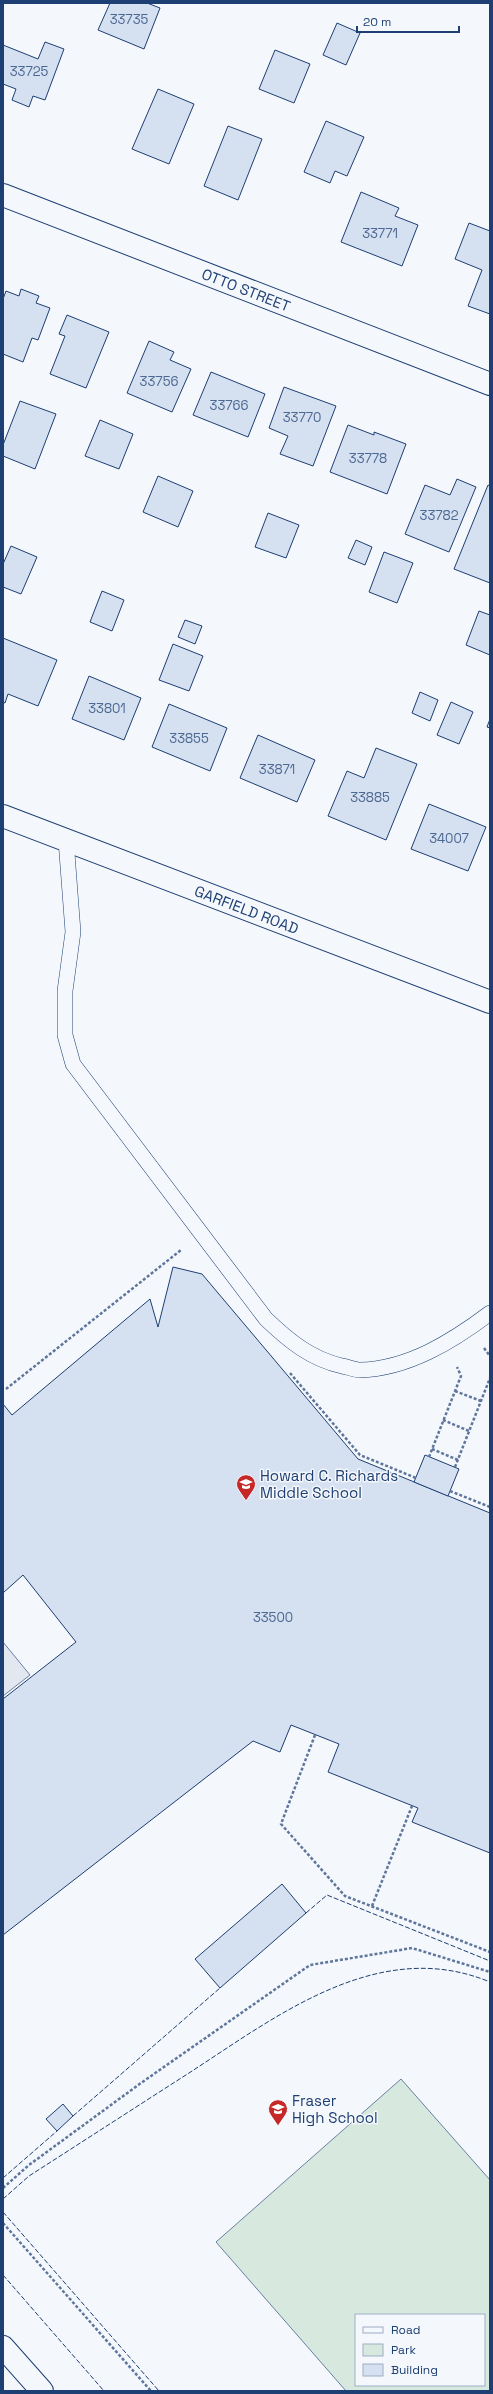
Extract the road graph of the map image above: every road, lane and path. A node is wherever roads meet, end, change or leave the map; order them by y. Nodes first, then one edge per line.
1 (3, 195) edge
2 (490, 384) edge
3 (3, 816) edge
4 (66, 840) junction
5 (490, 1002) edge
6 (184, 1248) dead end
7 (490, 1313) edge
8 (484, 1347) dead end
9 (490, 1356) edge
10 (457, 1367) dead end
11 (288, 1371) dead end
12 (490, 1378) edge
13 (6, 1389) dead end
14 (455, 1391) junction
15 (481, 1401) junction
16 (443, 1420) junction
17 (469, 1431) junction
18 (432, 1449) junction
19 (429, 1457) dead end
20 (458, 1460) junction
21 (454, 1467) dead end
22 (416, 1478) dead end
23 (450, 1491) dead end
24 (490, 1508) edge
25 (315, 1735) dead end
26 (412, 1806) dead end
27 (372, 1906) junction
28 (490, 1952) edge
29 (490, 1972) edge
30 (3, 2188) edge
31 (3, 2223) edge
32 (3, 2347) edge
33 (42, 2391) edge
34 (151, 2391) edge

1 - 2 street, OTTO STREET
3 - 4 street, GARFIELD ROAD
4 - 5 street, GARFIELD ROAD
4 - 7 lane
6 - 13 path
8 - 9 path
10 - 14 path
11 - 22 path
12 - 15 path
14 - 15 path
14 - 16 path
15 - 17 path
16 - 17 path
16 - 18 path
17 - 20 path
18 - 19 path
18 - 20 path
20 - 21 path
23 - 24 path
25 - 27 path
26 - 27 path
27 - 28 path
29 - 30 path
31 - 34 path
32 - 33 street

